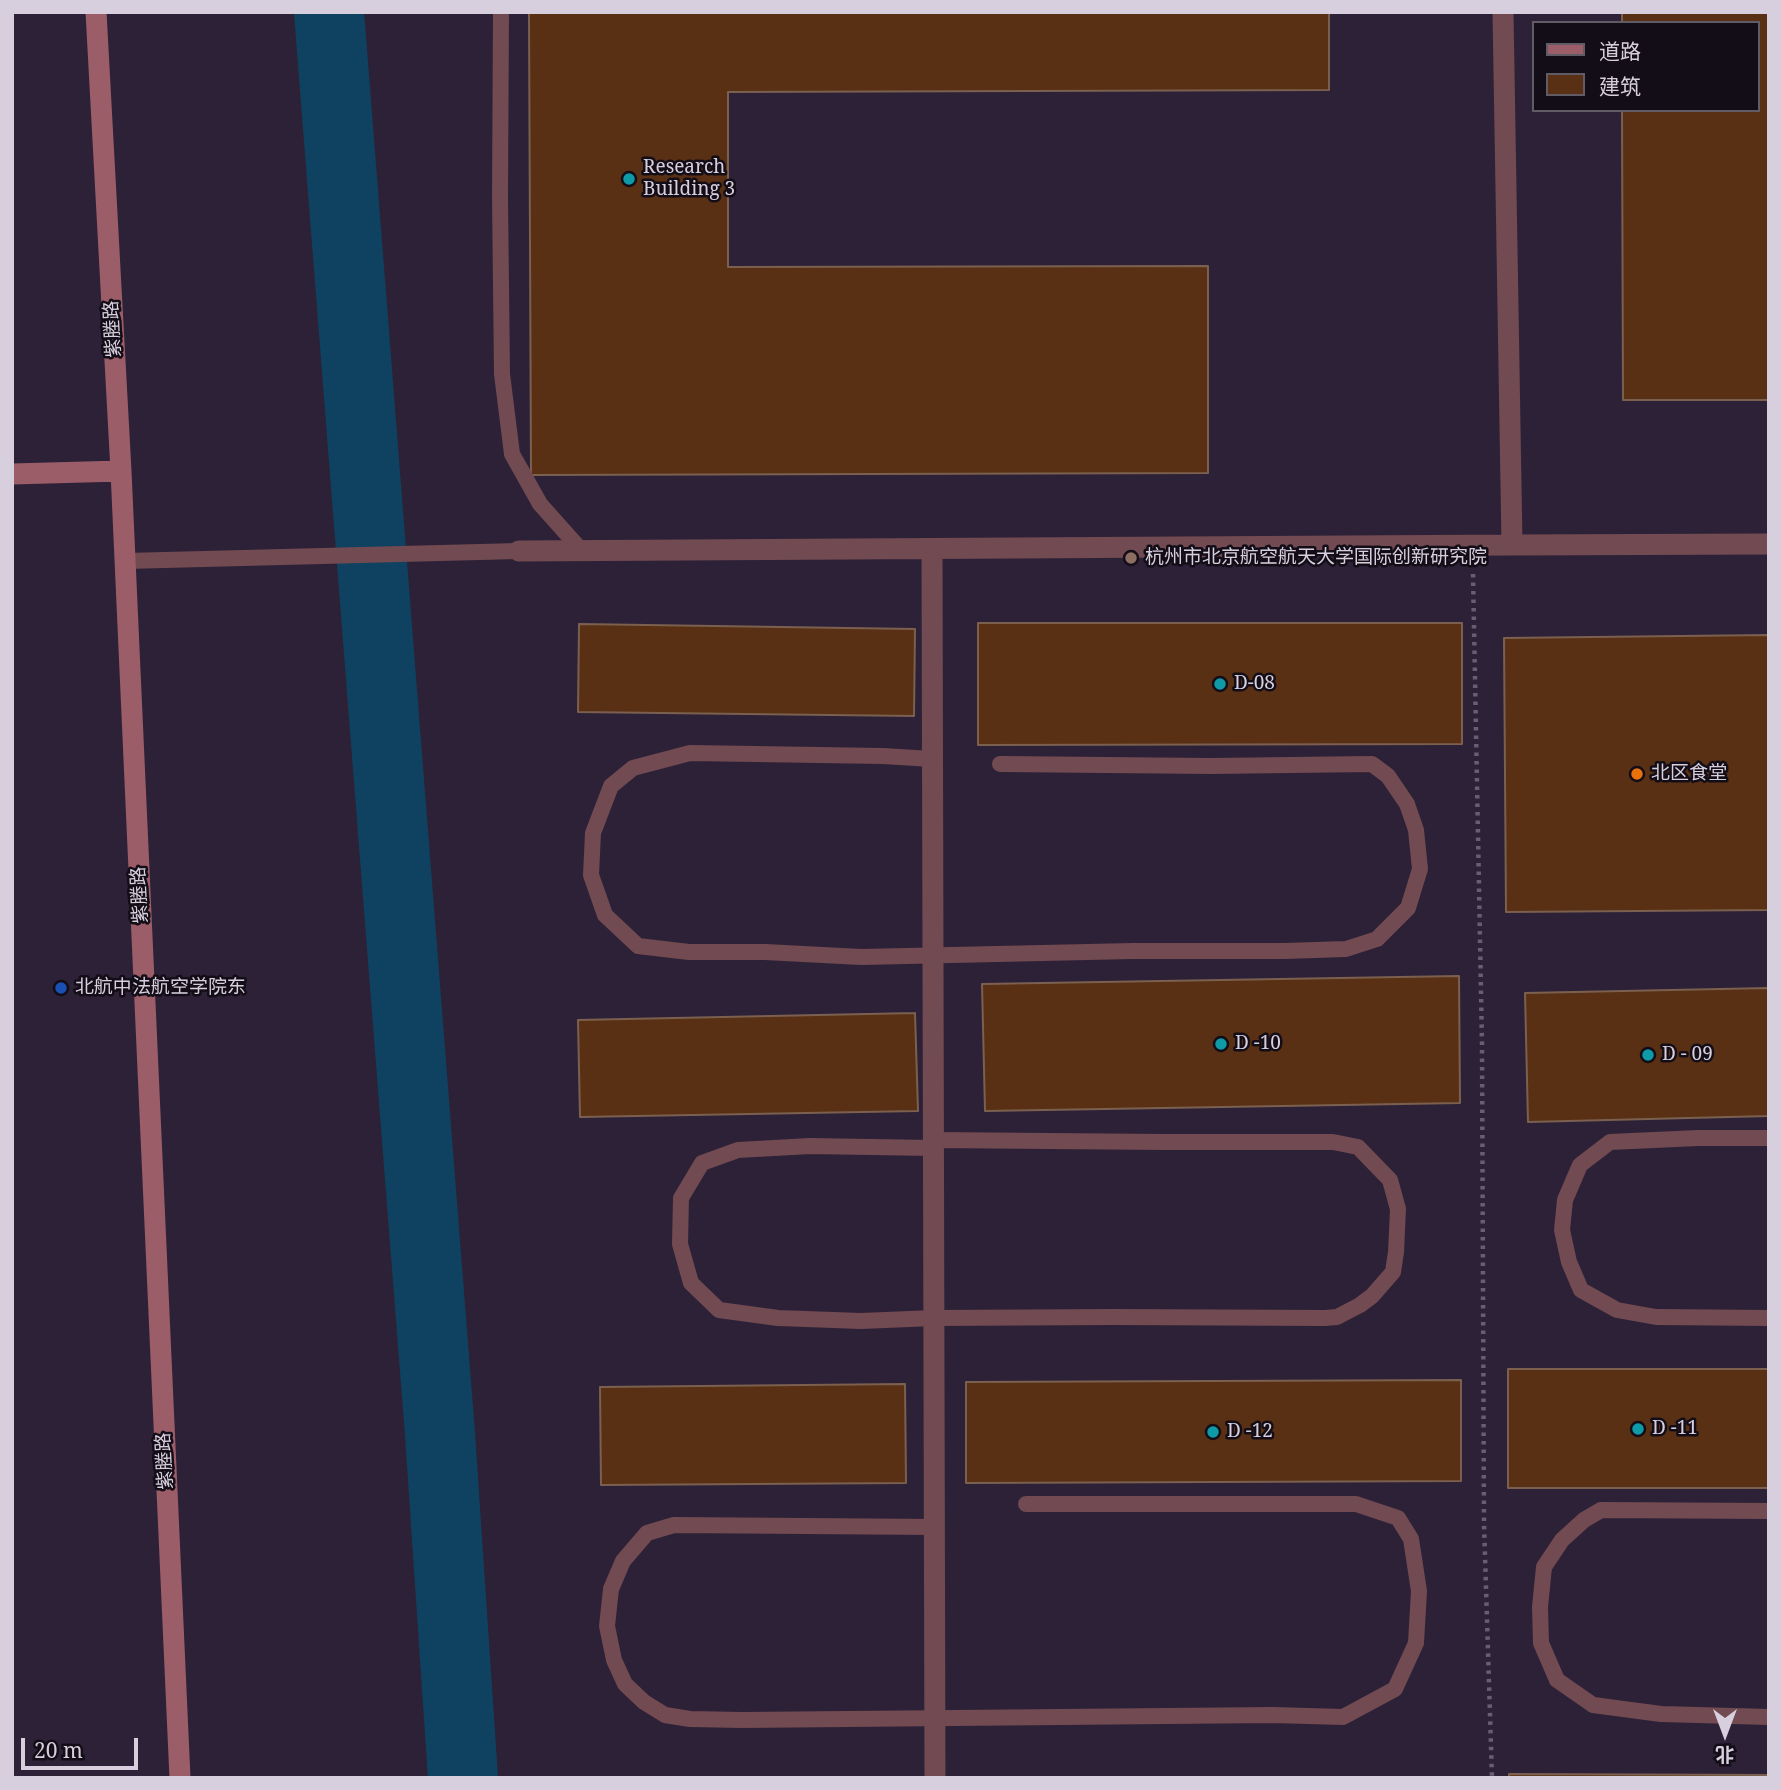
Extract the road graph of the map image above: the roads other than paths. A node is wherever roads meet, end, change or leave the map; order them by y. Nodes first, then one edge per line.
1 (96, 12) edge
2 (501, 12) edge
3 (1503, 12) edge
4 (121, 471) junction
5 (12, 474) edge
6 (1769, 544) edge
7 (1511, 545) junction
8 (932, 549) junction
9 (519, 551) joint
10 (582, 551) junction
11 (125, 561) junction
12 (932, 759) junction
13 (1000, 765) dead end
14 (933, 955) junction
15 (1769, 1138) edge
16 (933, 1144) junction
17 (934, 1318) junction
18 (1769, 1318) edge
19 (1026, 1504) dead end
20 (1769, 1511) edge
21 (934, 1527) junction
22 (1769, 1717) edge
23 (935, 1718) junction
24 (180, 1778) edge
25 (935, 1778) edge

1 - 4 street, 紫塍路
2 - 10 lane
3 - 7 street
4 - 5 street
4 - 11 street, 紫塍路
6 - 7 street
7 - 8 street
8 - 10 street
8 - 12 street
9 - 10 street
9 - 11 lane
11 - 24 street, 紫塍路
12 - 14 street
12 - 14 lane
13 - 14 lane
14 - 16 street
15 - 18 lane
16 - 17 street
16 - 17 lane
16 - 17 lane
17 - 21 street
19 - 23 lane
20 - 22 lane
21 - 23 street
21 - 23 lane
23 - 25 street

